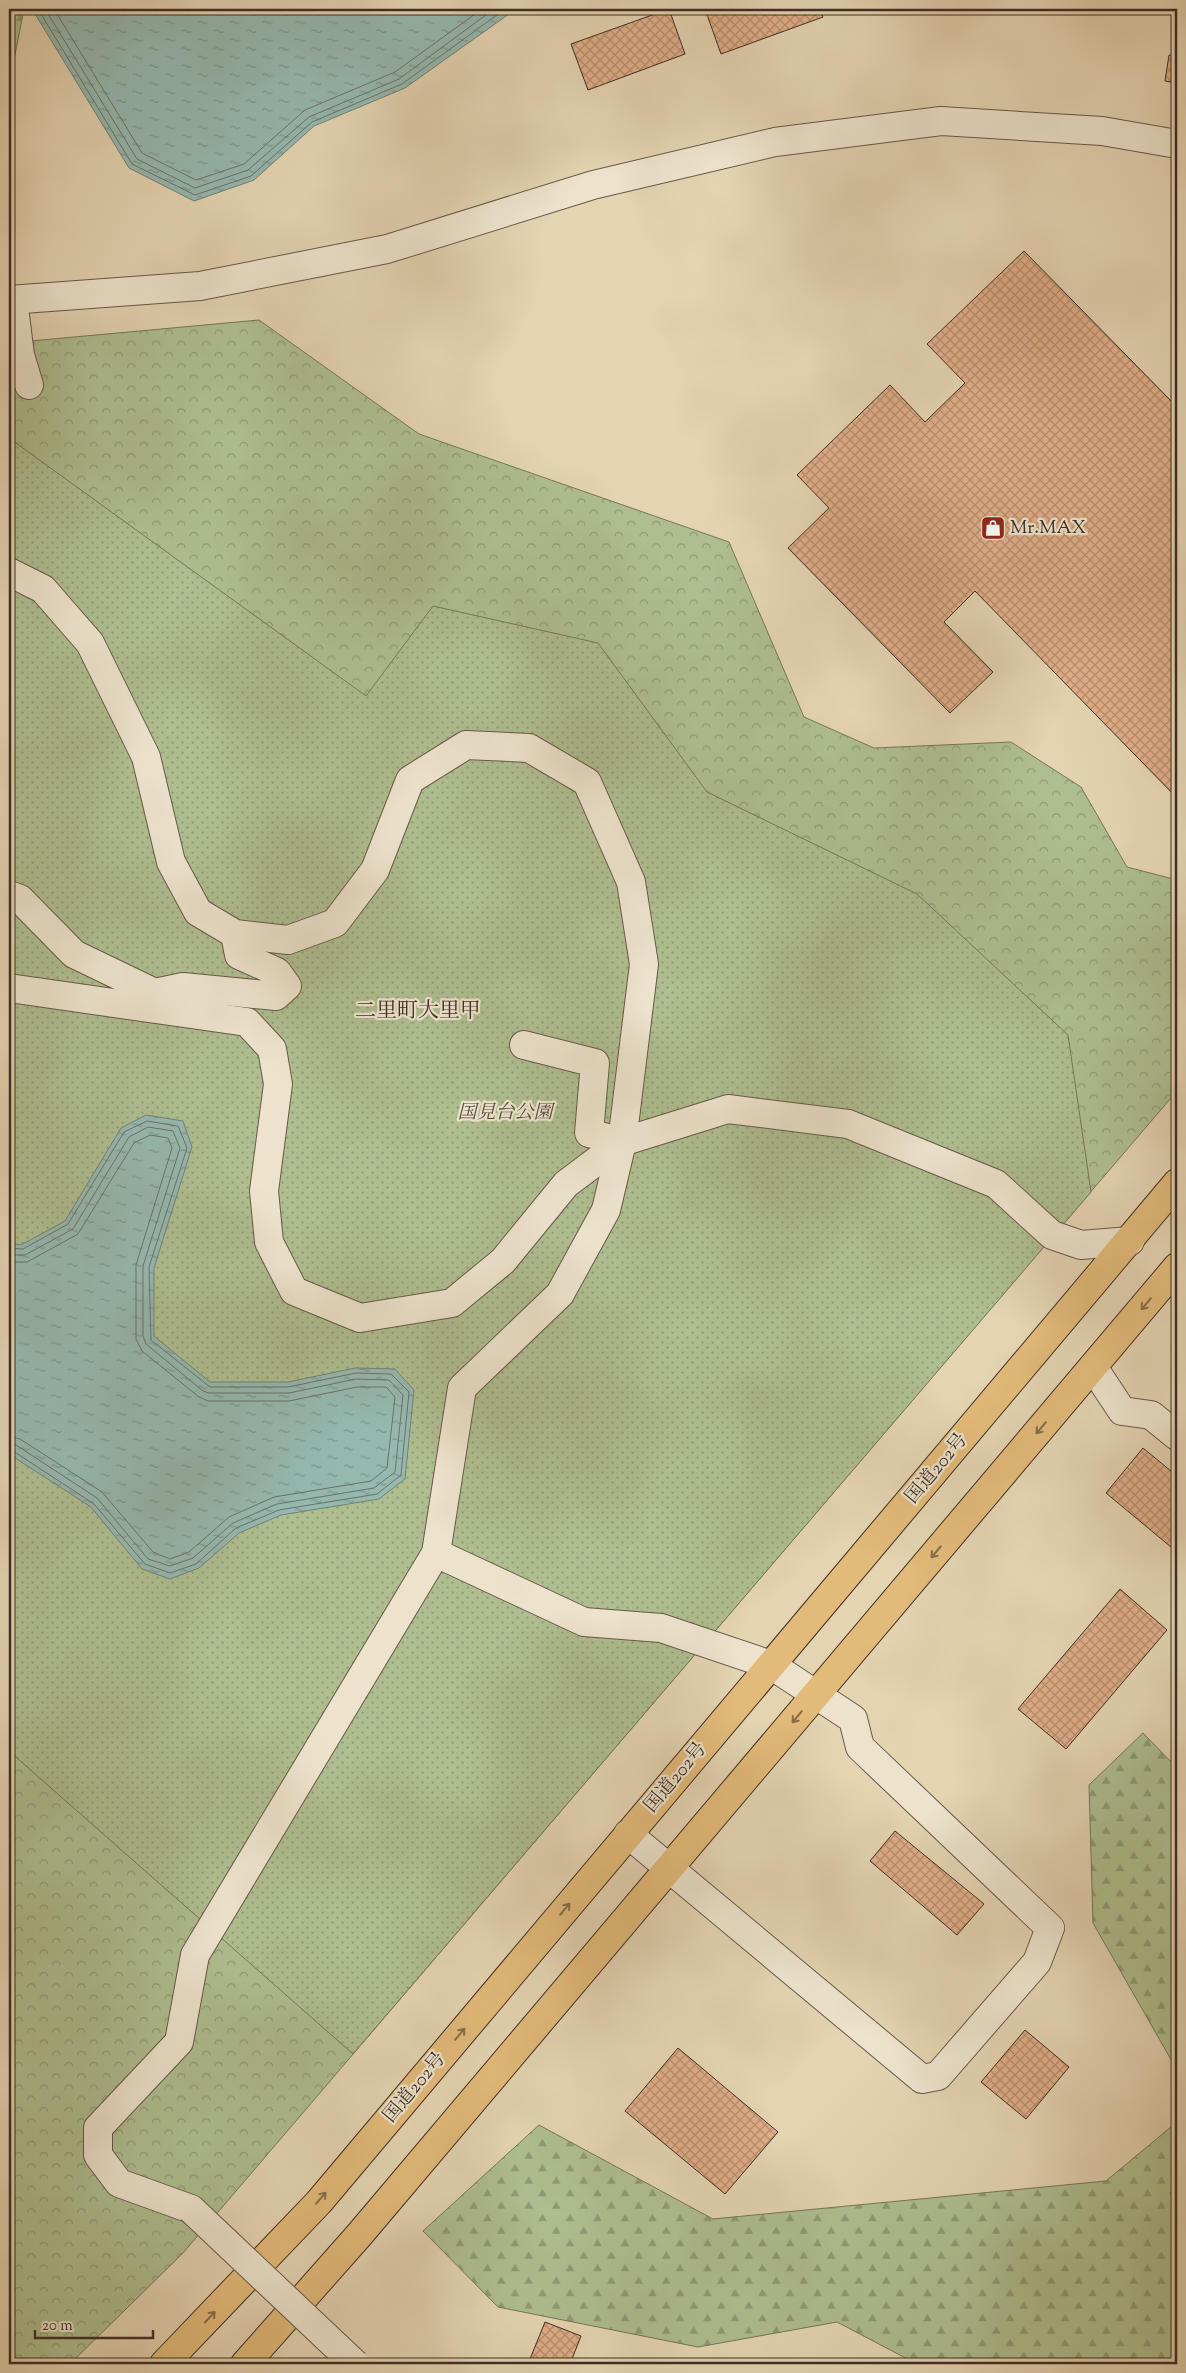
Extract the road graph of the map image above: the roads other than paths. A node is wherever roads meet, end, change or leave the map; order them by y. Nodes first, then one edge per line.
1 (1177, 144) edge
2 (11, 300) edge
3 (19, 382) edge
4 (9, 572) edge
5 (9, 894) edge
6 (236, 934) junction
7 (9, 988) edge
8 (151, 999) junction
9 (524, 1045) dead end
10 (622, 1142) junction
11 (1177, 1183) edge
12 (1130, 1241) junction
13 (1177, 1267) edge
14 (1093, 1367) junction
15 (1177, 1436) edge
16 (436, 1553) junction
17 (772, 1665) junction
18 (817, 1693) junction
19 (628, 1834) junction
20 (669, 1868) junction
21 (164, 2364) edge
22 (245, 2364) edge
23 (355, 2364) edge

1 - 2 street
2 - 3 street
4 - 6 street
5 - 8 street
6 - 8 street
6 - 10 street
7 - 8 street
8 - 10 street
9 - 10 street
10 - 12 street
10 - 16 street
11 - 12 highway, 国道202号
12 - 17 highway, 国道202号
13 -> 14 highway
14 - 15 street
14 -> 18 highway
16 - 17 street
16 - 23 street, bridge
17 - 18 street
17 - 19 highway, 国道202号
18 -> 20 highway
18 - 20 street
19 - 20 street
21 -> 19 highway, 国道202号
20 - 22 highway

